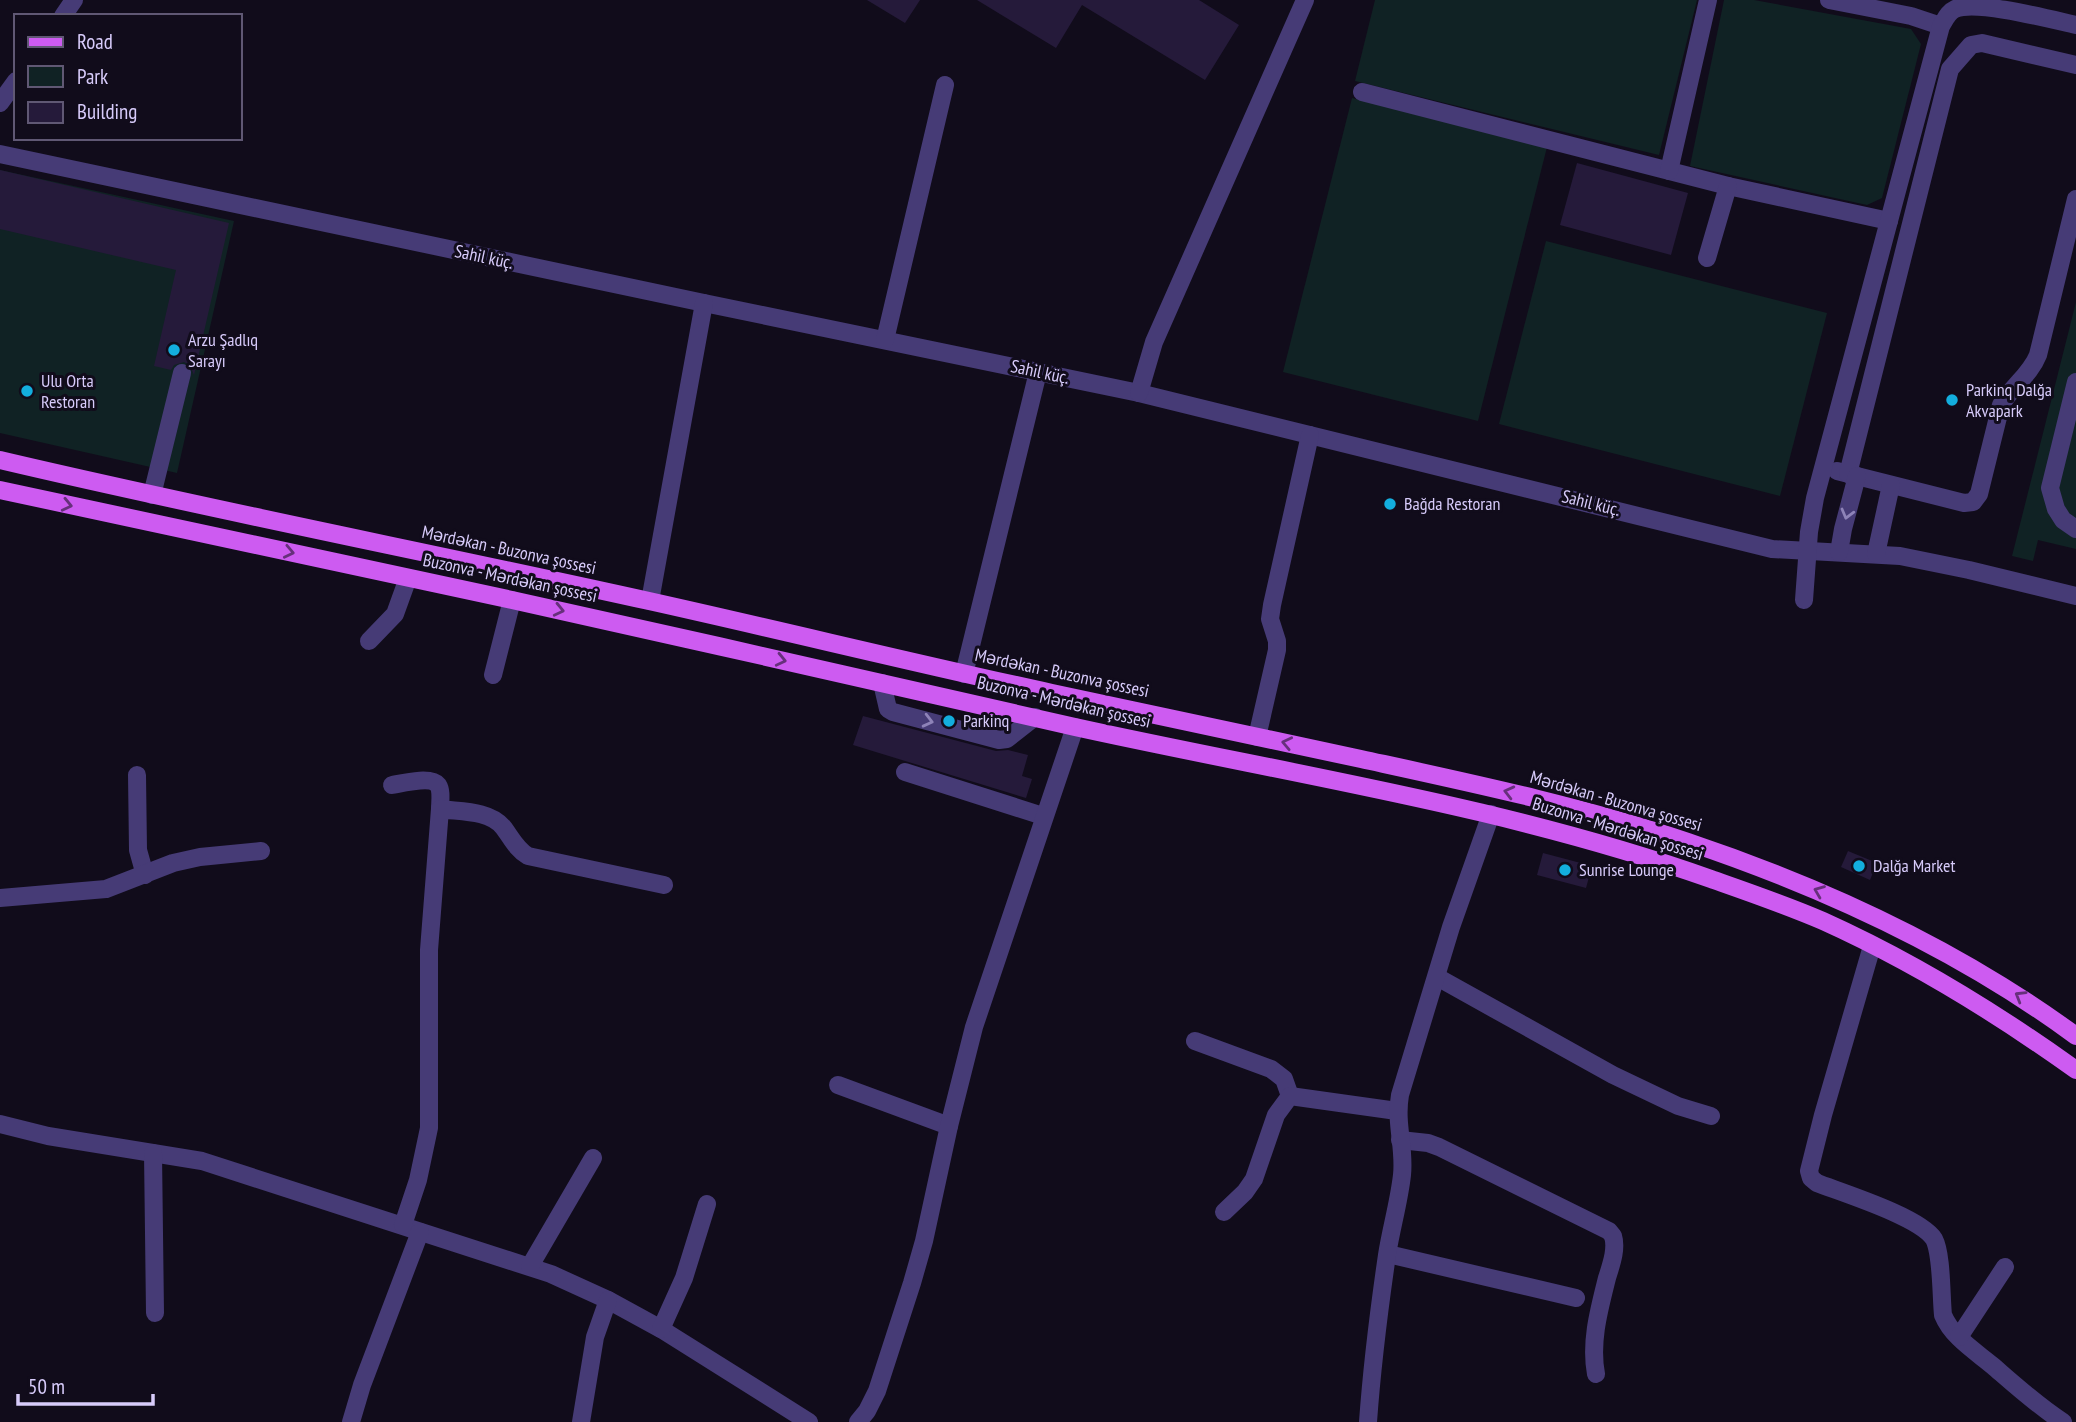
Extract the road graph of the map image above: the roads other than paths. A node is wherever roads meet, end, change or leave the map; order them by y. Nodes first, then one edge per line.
1 (1305, 0) edge
2 (1708, 0) edge
3 (1829, 0) edge
4 (1954, 4) edge
5 (2076, 25) edge
6 (1941, 26) junction
7 (2076, 65) edge
8 (14, 84) edge
9 (945, 85) dead end
10 (1362, 92) dead end
11 (0, 103) edge
12 (0, 153) edge
13 (1668, 171) junction
14 (1728, 186) junction
15 (2076, 200) edge
16 (1889, 221) junction
17 (1707, 258) dead end
18 (704, 303) junction
19 (885, 340) junction
20 (1038, 372) junction
21 (182, 373) dead end
22 (2076, 382) edge
23 (1139, 393) junction
24 (1310, 435) junction
25 (0, 460) edge
26 (1823, 468) junction
27 (1853, 475) junction
28 (1891, 485) junction
29 (0, 490) edge
30 (152, 495) junction
31 (2076, 529) edge
32 (1807, 552) junction
33 (1839, 552) junction
34 (1876, 554) junction
35 (408, 578) junction
36 (2076, 596) edge
37 (512, 600) junction
38 (1804, 600) dead end
39 (650, 601) junction
40 (369, 641) dead end
41 (964, 674) junction
42 (493, 675) dead end
43 (882, 683) junction
44 (1035, 718) junction
45 (1074, 727) junction
46 (1257, 737) junction
47 (905, 772) dead end
48 (136, 775) dead end
49 (392, 785) dead end
50 (440, 809) junction
51 (1491, 814) junction
52 (1043, 816) junction
53 (261, 851) dead end
54 (145, 875) junction
55 (664, 885) dead end
56 (0, 898) edge
57 (1872, 946) junction
58 (1437, 978) junction
59 (2076, 1036) edge
60 (1195, 1041) dead end
61 (2076, 1070) edge
62 (838, 1085) dead end
63 (1290, 1096) junction
64 (1397, 1111) junction
65 (1711, 1116) dead end
66 (0, 1124) edge
67 (949, 1126) junction
68 (1400, 1140) junction
69 (153, 1153) junction
70 (593, 1158) dead end
71 (707, 1204) dead end
72 (1224, 1212) dead end
73 (403, 1225) junction
74 (420, 1231) junction
75 (1388, 1254) junction
76 (530, 1266) junction
77 (2004, 1267) dead end
78 (1576, 1298) dead end
79 (608, 1300) junction
80 (155, 1313) dead end
81 (661, 1329) junction
82 (1959, 1337) junction
83 (1596, 1374) dead end
84 (351, 1422) edge
85 (581, 1422) edge
86 (809, 1422) edge
87 (858, 1422) edge
88 (1368, 1422) edge
89 (2063, 1422) edge

1 - 23 street
2 - 13 street
3 - 6 street
4 - 5 street
4 - 6 street
6 - 16 street
7 - 27 street
8 - 11 street
9 - 19 street
10 - 13 street
12 - 18 street, Sahil küç.
13 - 14 street
14 - 16 street
14 - 17 street
15 - 28 street
16 - 26 street
18 - 19 street, Sahil küç.
18 - 39 street
19 - 20 street, Sahil küç.
20 - 23 street, Sahil küç.
20 - 41 street
21 - 30 street
22 - 31 street
23 - 24 street, Sahil küç.
24 - 32 street, Sahil küç.
24 - 46 street
25 - 30 main road, Mərdəkan - Buzonva şossesi
26 - 27 street
26 - 32 street
27 - 28 street
27 -> 33 street
28 - 34 street
29 -> 35 main road, Buzonva - Mərdəkan şossesi
30 - 39 main road, Mərdəkan - Buzonva şossesi
32 - 33 street, Sahil küç.
32 - 38 street
33 - 34 street, Sahil küç.
34 - 36 street, Sahil küç.
35 - 37 main road, Buzonva - Mərdəkan şossesi
35 - 40 street
37 - 42 street
37 -> 43 main road, Buzonva - Mərdəkan şossesi
39 - 41 main road, Mərdəkan - Buzonva şossesi
41 - 46 main road, Mərdəkan - Buzonva şossesi
43 - 44 main road, Buzonva - Mərdəkan şossesi
43 -> 44 street
44 - 45 main road, Buzonva - Mərdəkan şossesi
45 - 51 main road, Buzonva - Mərdəkan şossesi
45 - 52 street
59 -> 46 main road, Mərdəkan - Buzonva şossesi
47 - 52 street
48 - 54 street
49 - 50 street
50 - 55 street
50 - 73 street
51 - 57 main road, Buzonva - Mərdəkan şossesi
51 - 58 street
52 - 67 street
53 - 54 street
54 - 56 street
57 - 61 main road, Buzonva - Mərdəkan şossesi
57 - 82 street
58 - 64 street
58 - 65 street
60 - 63 street
62 - 67 street
63 - 64 street
63 - 72 street
64 - 68 street
66 - 69 street
67 - 87 street
68 - 75 street
68 - 83 street
69 - 73 street
69 - 80 street
70 - 76 street
71 - 81 street
73 - 74 street
74 - 76 street
74 - 84 street
75 - 78 street
75 - 88 street
76 - 79 street
77 - 82 street
79 - 81 street
79 - 85 street
81 - 86 street
82 - 89 street

